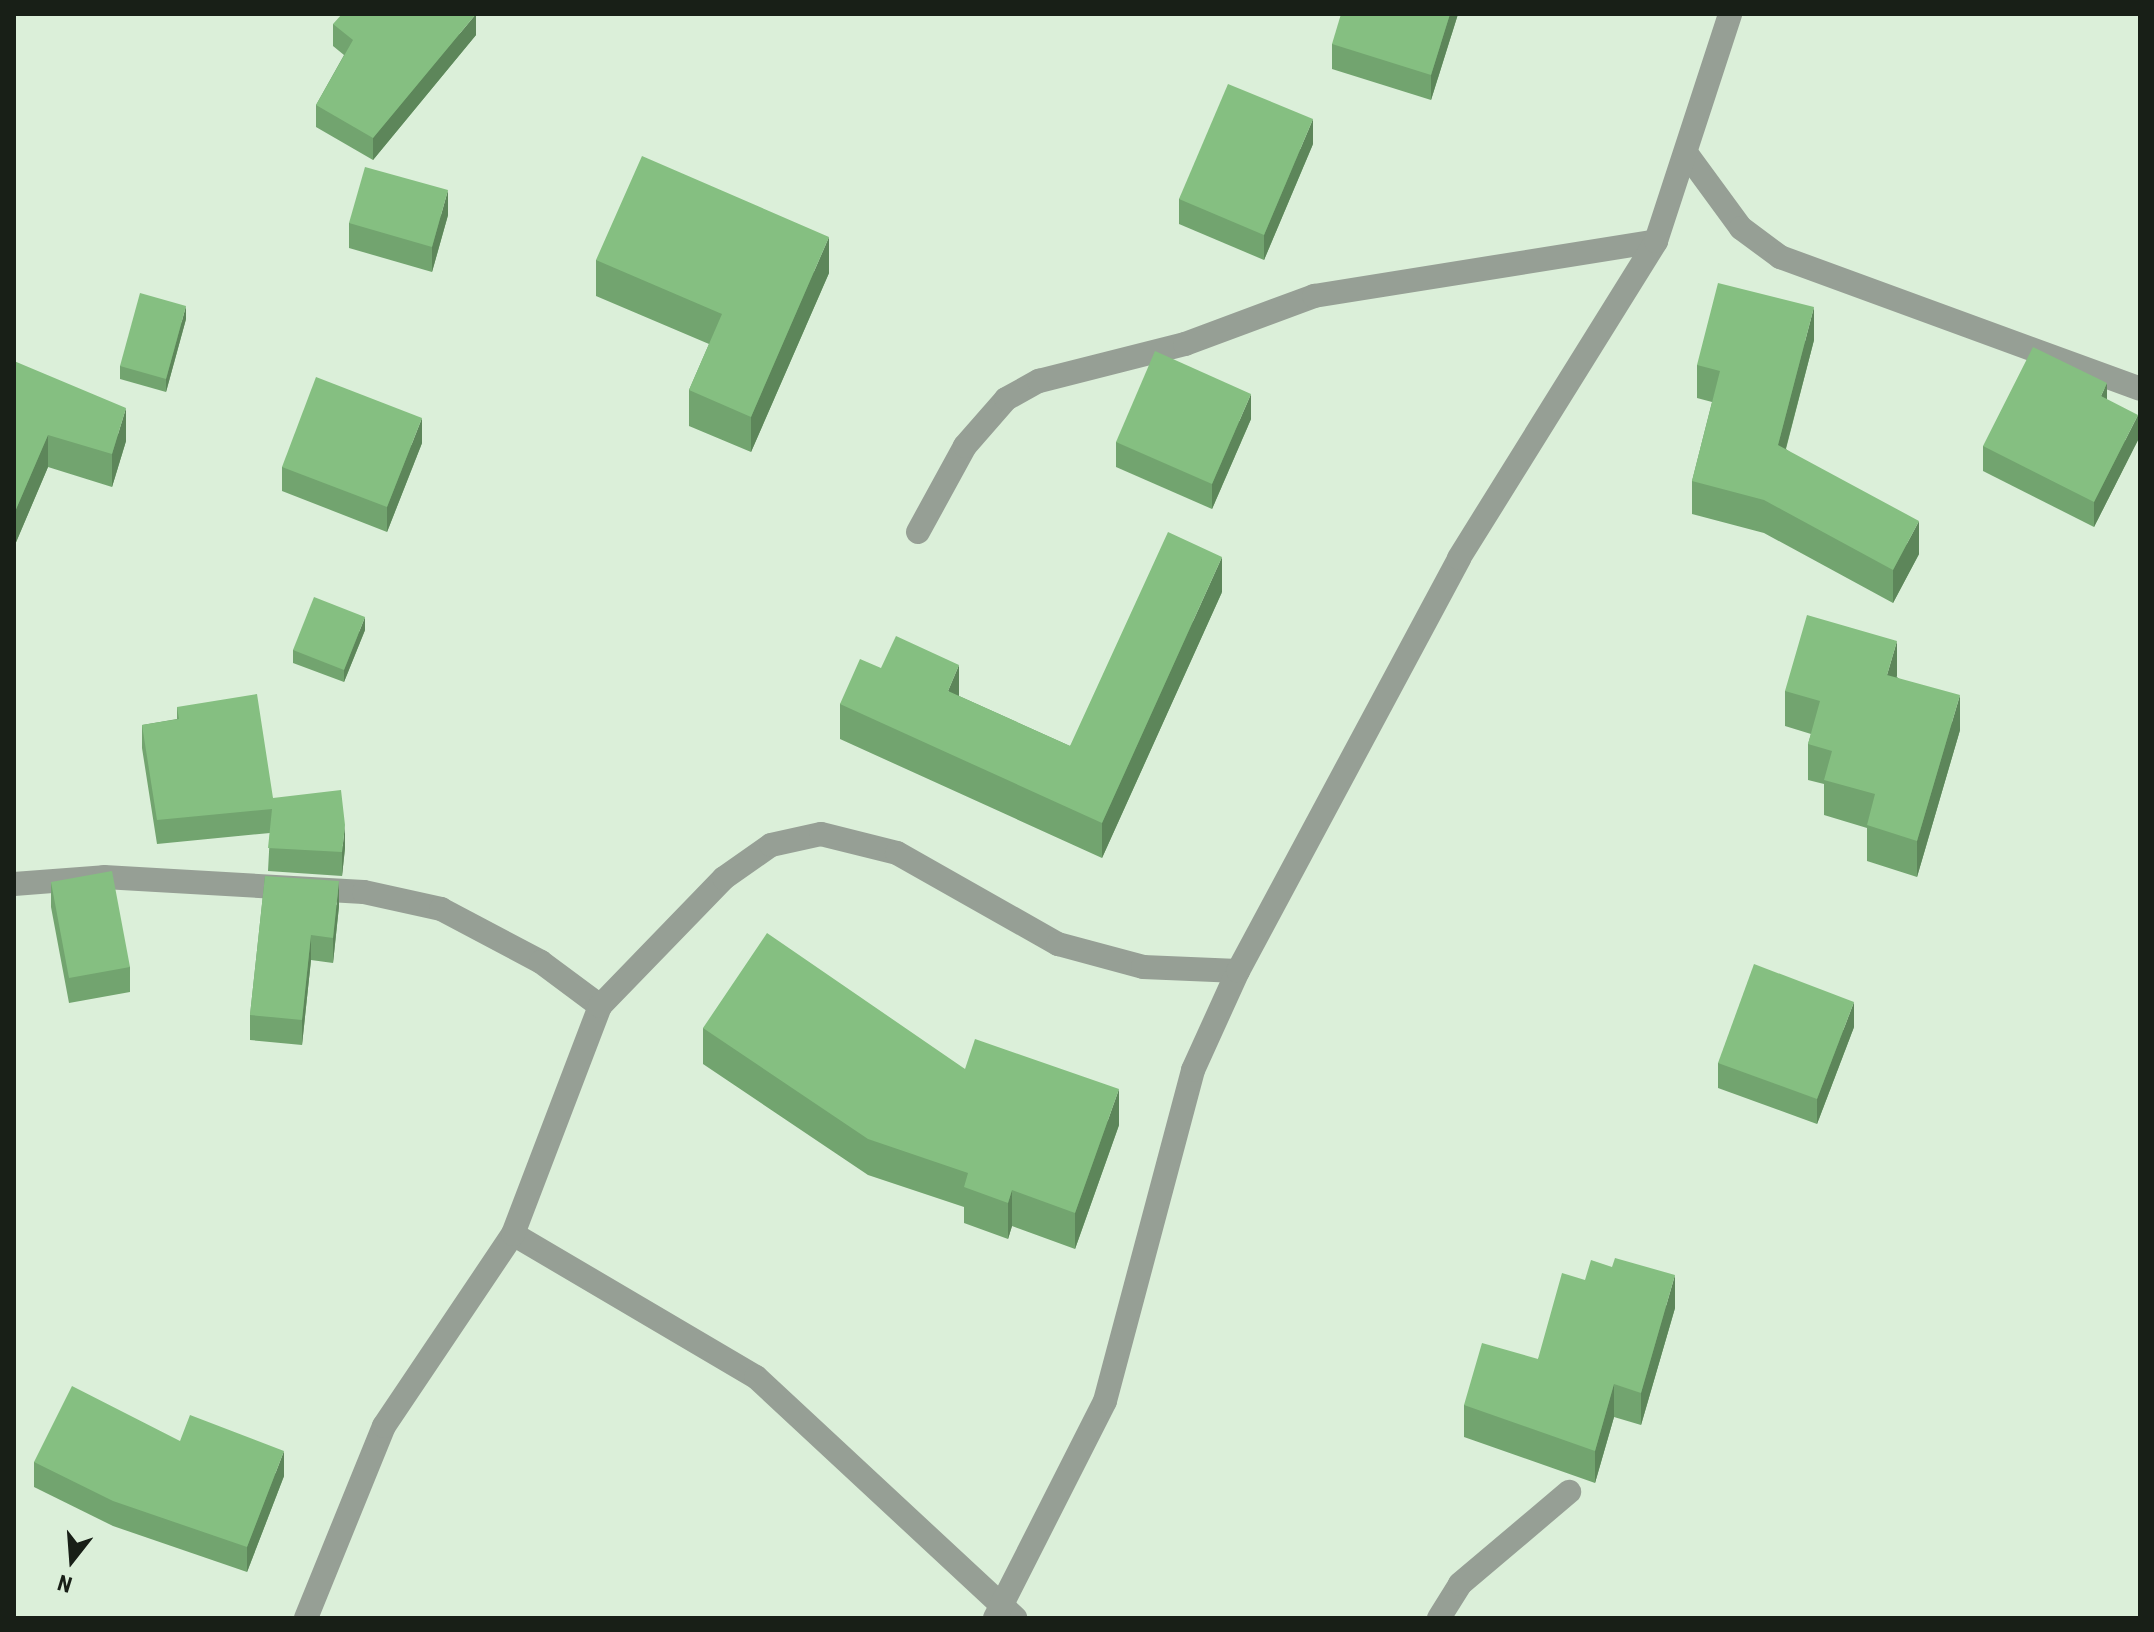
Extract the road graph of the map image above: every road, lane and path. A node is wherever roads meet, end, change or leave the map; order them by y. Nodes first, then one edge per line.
1 (1730, 14) edge
2 (1689, 157) junction
3 (1656, 241) junction
4 (2140, 389) edge
5 (918, 532) dead end
6 (14, 884) edge
7 (1238, 971) junction
8 (600, 1006) junction
9 (513, 1234) junction
10 (1569, 1492) dead end
11 (1004, 1614) edge
12 (306, 1618) edge
13 (1439, 1618) edge

1 - 2 street
2 - 3 street
2 - 4 street
3 - 5 street
3 - 7 street
6 - 8 street
7 - 8 street
7 - 11 street
8 - 9 street
9 - 11 street
9 - 12 street
10 - 13 street

